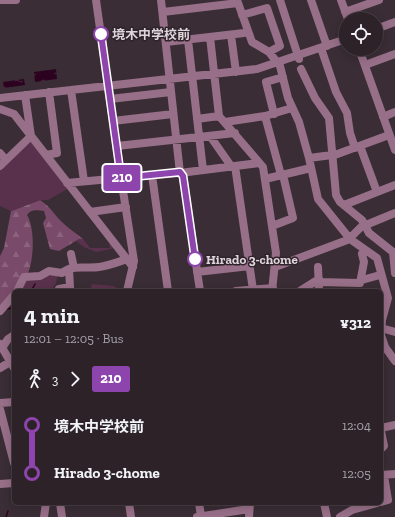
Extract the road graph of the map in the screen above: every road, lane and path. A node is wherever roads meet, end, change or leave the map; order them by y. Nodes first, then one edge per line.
1 (0, 0) edge
2 (14, 0) edge
3 (96, 0) edge
4 (161, 0) edge
5 (280, 0) edge
6 (311, 0) edge
7 (341, 0) edge
8 (379, 0) edge
9 (237, 2) edge
10 (163, 12) junction
11 (346, 12) edge
12 (355, 12) edge
13 (242, 15) junction
14 (395, 22) edge
15 (383, 26) edge
16 (246, 33) junction
17 (231, 34) junction
18 (210, 37) junction
19 (188, 40) junction
20 (166, 42) junction
21 (339, 42) edge
22 (324, 47) junction
23 (269, 52) junction
24 (395, 54) edge
25 (361, 56) edge
26 (299, 57) junction
27 (278, 63) junction
28 (365, 66) junction
29 (301, 69) dead end
30 (236, 72) junction
31 (214, 74) junction
32 (192, 77) junction
33 (283, 77) junction
34 (170, 80) junction
35 (108, 86) junction
36 (71, 90) junction
37 (49, 92) junction
38 (171, 92) junction
39 (26, 95) junction
40 (0, 98) edge
41 (110, 99) junction
42 (292, 108) junction
43 (0, 109) edge
44 (395, 112) edge
45 (173, 114) junction
46 (274, 114) junction
47 (265, 116) junction
48 (383, 117) junction
49 (197, 119) junction
50 (222, 119) junction
51 (113, 121) junction
52 (235, 133) junction
53 (389, 135) junction
54 (31, 136) junction
55 (210, 136) junction
56 (199, 137) junction
57 (176, 139) junction
58 (117, 146) junction
59 (357, 147) junction
60 (395, 151) edge
61 (0, 153) edge
62 (46, 155) junction
63 (332, 155) junction
64 (309, 158) junction
65 (3, 163) edge
66 (259, 163) junction
67 (233, 166) junction
68 (311, 168) junction
69 (203, 170) junction
70 (180, 172) junction
71 (152, 175) junction
72 (282, 175) junction
73 (121, 178) junction
74 (265, 179) junction
75 (84, 181) junction
76 (67, 183) junction
77 (395, 185) edge
78 (376, 192) junction
79 (344, 205) junction
80 (126, 207) junction
81 (90, 212) junction
82 (395, 213) edge
83 (272, 226) junction
84 (365, 226) junction
85 (350, 239) junction
86 (360, 249) junction
87 (394, 252) edge
88 (313, 253) junction
89 (71, 254) dead end
90 (127, 259) junction
91 (250, 266) junction
92 (133, 267) junction
93 (275, 267) junction
94 (71, 268) junction
95 (197, 272) junction
96 (395, 273) edge
97 (380, 276) dead end
98 (362, 280) junction
99 (319, 281) junction
100 (18, 289) edge
101 (59, 289) dead end
102 (128, 289) edge
103 (168, 289) edge
104 (200, 289) edge
105 (253, 289) edge
106 (272, 289) edge
107 (304, 289) edge
108 (319, 289) edge
109 (12, 297) edge
110 (392, 299) edge
111 (384, 307) edge
112 (0, 311) edge
113 (383, 329) edge
114 (395, 332) edge
115 (12, 337) edge
116 (1, 346) edge
117 (383, 347) edge
118 (395, 360) edge
119 (12, 365) edge
120 (0, 368) edge
121 (12, 402) edge
122 (0, 404) edge
123 (0, 409) edge
124 (395, 425) edge
125 (383, 429) edge
126 (12, 455) edge
127 (395, 474) edge
128 (383, 476) edge
129 (12, 483) edge
130 (0, 484) edge
131 (383, 484) edge
132 (385, 501) edge
133 (46, 505) edge
134 (60, 505) edge
135 (129, 505) edge
136 (199, 505) edge
137 (324, 505) edge
138 (370, 505) edge
139 (395, 507) edge
140 (249, 510) edge
141 (230, 514) edge
142 (44, 517) edge
143 (62, 517) edge
144 (131, 517) edge
145 (198, 517) edge
146 (327, 517) edge
147 (340, 517) edge

1 - 2 street
3 - 35 street
4 - 10 street
5 - 26 street
6 - 22 street
7 - 11 street
8 - 12 street
9 - 10 street
9 - 13 street
10 - 20 street
13 - 16 street
13 - 23 street
14 - 15 street
16 - 17 street
16 - 23 street
17 - 18 street
17 - 30 street
18 - 19 street
18 - 31 street
19 - 20 street
19 - 32 street
20 - 34 street
21 - 22 street
22 - 26 street
22 - 59 street
23 - 27 street
24 - 28 street
25 - 28 street
26 - 27 street
27 - 30 street
27 - 33 street
28 - 48 street
29 - 63 street
30 - 31 street
31 - 32 street
31 - 50 street
32 - 34 street
32 - 49 street
33 - 42 street
33 - 46 street
34 - 35 street
34 - 38 street
35 - 36 street
35 - 41 street
36 - 37 street
36 - 75 street
37 - 39 street
37 - 62 street
38 - 41 street
38 - 45 street
39 - 40 street
39 - 54 street
41 - 51 street
42 - 46 street
42 - 64 street
43 - 54 street
44 - 48 street
45 - 51 street
45 - 57 street
46 - 47 street
47 - 50 street
47 - 72 street
48 - 53 street
49 - 50 street
49 - 56 street
50 - 52 street
51 - 58 street
52 - 55 street
52 - 66 street
53 - 59 street
53 - 60 street
54 - 62 street
54 - 65 street
55 - 56 street
55 - 67 street
56 - 57 street
56 - 69 street
57 - 58 street
57 - 70 street
58 - 73 street
59 - 63 street
59 - 78 street
61 - 65 street
62 - 76 street
63 - 64 street
63 - 79 street
64 - 68 street
66 - 67 street
66 - 74 street
67 - 69 street
67 - 91 street
68 - 72 street
68 - 85 street
69 - 70 street
70 - 71 street
70 - 95 street
71 - 73 street
71 - 103 street
72 - 74 street
72 - 83 street
73 - 75 street
73 - 80 street
74 - 83 street
75 - 76 street
76 - 81 street
77 - 78 street
78 - 79 street
79 - 84 street
80 - 81 street
80 - 92 street
81 - 90 street
82 - 84 street
83 - 93 street
84 - 85 street
84 - 87 street
85 - 86 street
85 - 88 street
86 - 98 street
86 - 110 street
87 - 96 street
88 - 93 street
88 - 99 street
89 - 94 street
90 - 92 street
90 - 94 street
91 - 95 street
91 - 105 street
92 - 102 street
93 - 106 street
94 - 100 street
94 - 101 street
95 - 104 street
97 - 98 street
98 - 99 street
99 - 107 street
99 - 108 street
109 - 112 street
110 - 111 street
113 - 114 street
115 - 116 street
116 - 119 street
117 - 118 street
119 - 120 street
121 - 122 street
123 - 126 street
124 - 125 street
127 - 128 street
129 - 130 street
131 - 132 street
132 - 139 street
133 - 142 street
134 - 143 street
135 - 144 street
136 - 145 street
137 - 146 street
138 - 147 street
140 - 141 street
141 - 145 street

